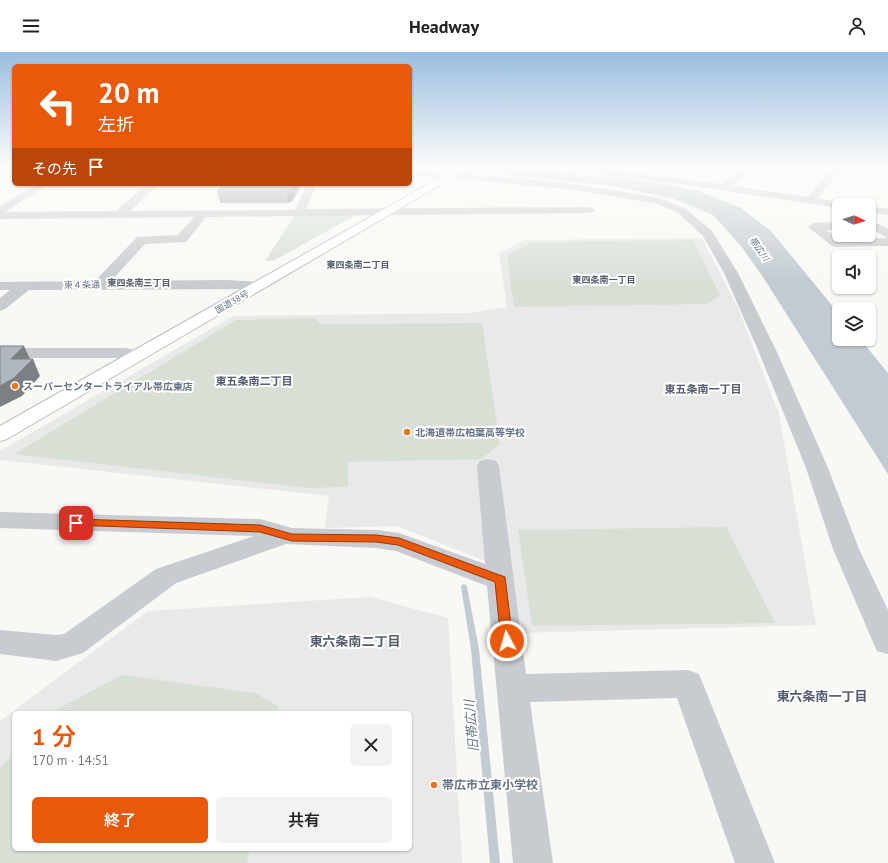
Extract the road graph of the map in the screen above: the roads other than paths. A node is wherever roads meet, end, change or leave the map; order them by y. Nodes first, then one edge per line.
1 (10, 206) edge
2 (129, 206) edge
3 (302, 206) edge
4 (389, 206) edge
5 (399, 206) edge
6 (672, 206) edge
7 (590, 210) dead end
8 (876, 210) edge
9 (0, 212) edge
10 (888, 212) edge
11 (299, 213) junction
12 (376, 213) junction
13 (388, 213) junction
14 (203, 214) junction
15 (119, 215) junction
16 (0, 216) edge
17 (832, 226) edge
18 (876, 228) edge
19 (888, 234) edge
20 (832, 240) edge
21 (835, 242) edge
22 (888, 242) edge
23 (99, 285) junction
24 (254, 285) junction
25 (0, 286) edge
26 (25, 286) junction
27 (0, 306) edge
28 (0, 353) edge
29 (126, 353) junction
30 (0, 423) edge
31 (0, 435) edge
32 (488, 466) dead end
33 (0, 520) edge
34 (283, 536) junction
35 (501, 580) junction
36 (0, 642) edge
37 (888, 642) edge
38 (512, 688) junction
39 (533, 863) edge
40 (755, 863) edge

1 - 9 street
2 - 15 street
3 - 11 street
4 - 12 highway, 国道38号
5 - 13 highway, 国道38号
6 - 37 street
7 - 13 street
8 - 10 street
11 - 12 street
11 - 14 street
12 - 13 street
12 - 24 highway, 国道38号
13 - 24 highway, 国道38号
14 - 15 street
14 - 23 street
15 - 16 street
17 - 20 street
18 - 19 street
21 - 22 street
23 - 24 street, 東４条通
23 - 26 street, 東４条通
24 - 29 highway, 国道38号
24 - 31 highway, 国道38号
25 - 26 street, 東４条通
26 - 27 street
28 - 29 street
29 - 30 highway, 国道38号
32 - 35 street
33 - 34 street
34 - 35 street
34 - 36 street
35 - 38 street
38 - 39 street
38 - 40 street

